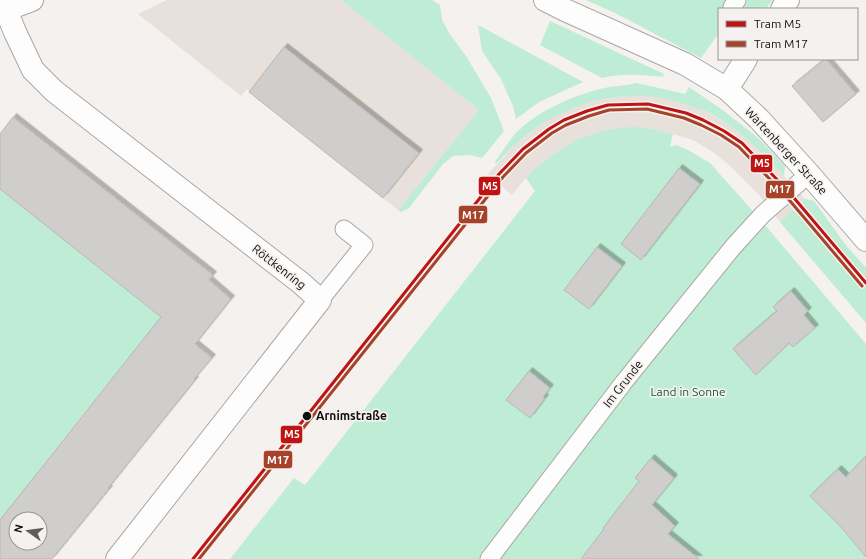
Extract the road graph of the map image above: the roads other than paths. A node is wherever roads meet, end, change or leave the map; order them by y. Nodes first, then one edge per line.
1 (32, 0) edge
2 (545, 0) edge
3 (3, 11) edge
4 (745, 60) edge
5 (727, 89) junction
6 (809, 174) junction
7 (344, 229) dead end
8 (866, 240) edge
9 (320, 300) junction
10 (117, 559) edge
11 (489, 559) edge

1 - 3 street
2 - 5 street, Wartenberger Straße
3 - 9 street, Röttkenring
4 - 5 street
5 - 6 street, Wartenberger Straße
6 - 8 street, Wartenberger Straße
6 - 11 lane, Im Grunde
7 - 9 lane
9 - 10 street

